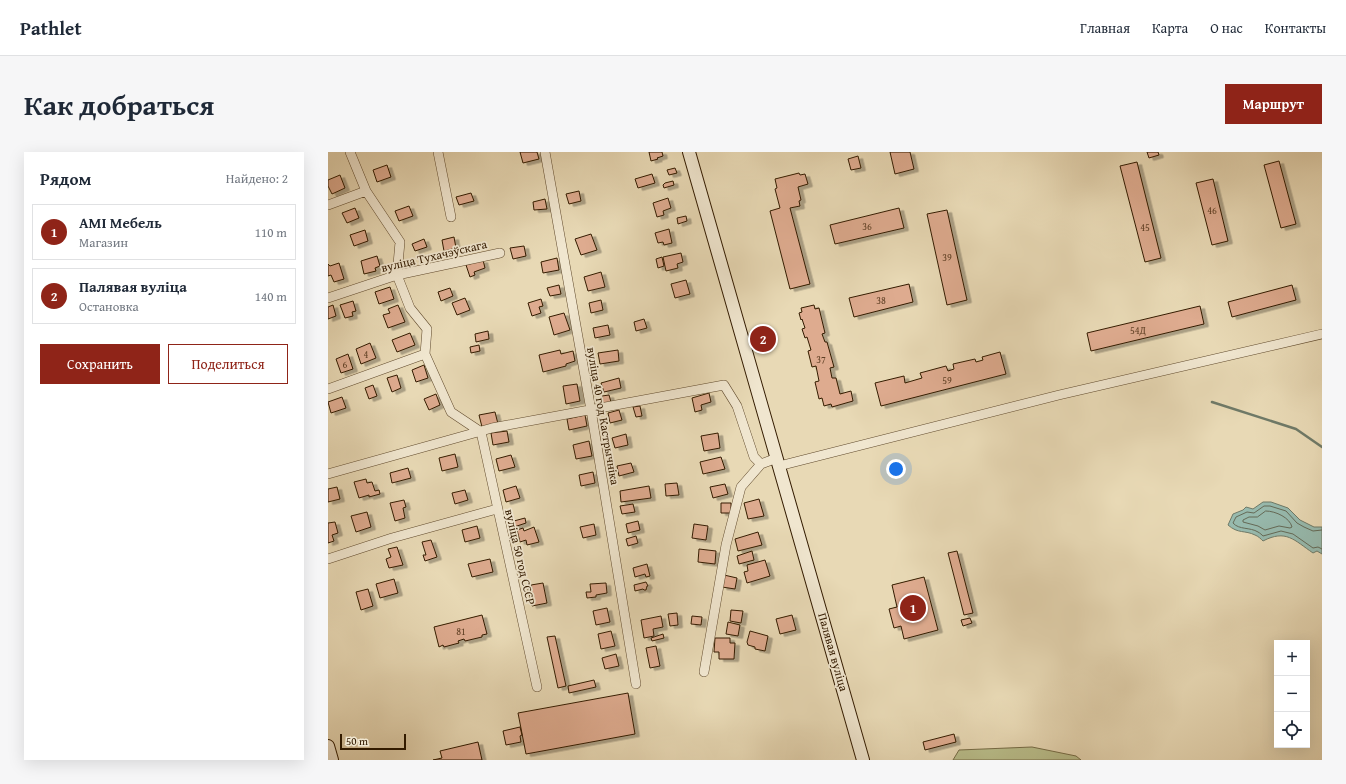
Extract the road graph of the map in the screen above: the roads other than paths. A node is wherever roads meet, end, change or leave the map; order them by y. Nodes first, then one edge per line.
1 (350, 152) edge
2 (438, 152) edge
3 (545, 152) edge
4 (689, 152) edge
5 (366, 191) junction
6 (328, 205) edge
7 (451, 217) dead end
8 (500, 253) dead end
9 (397, 275) junction
10 (328, 298) edge
11 (1322, 334) edge
12 (424, 354) junction
13 (328, 389) edge
14 (590, 410) junction
15 (481, 432) junction
16 (778, 462) junction
17 (761, 464) junction
18 (328, 474) edge
19 (497, 509) junction
20 (328, 558) edge
21 (704, 672) dead end
22 (636, 684) dead end
23 (537, 687) dead end
24 (328, 746) edge
25 (332, 760) edge
26 (863, 760) edge

1 - 5 street
2 - 7 street
3 - 14 street, вуліца 40 год Кастрычніка
4 - 16 street, Палявая вуліца
5 - 6 street
5 - 9 street
8 - 9 street, вуліца Тухачэўскага
9 - 10 street, вуліца Тухачэўскага
9 - 12 street
11 - 16 street
12 - 13 street
12 - 15 street
14 - 15 street
14 - 17 street
14 - 22 street, вуліца 40 год Кастрычніка
15 - 18 street
15 - 19 street, вуліца 50 год СССР
16 - 17 street
16 - 26 street, Палявая вуліца
17 - 21 street
19 - 20 street
19 - 23 street, вуліца 50 год СССР
24 - 25 street

